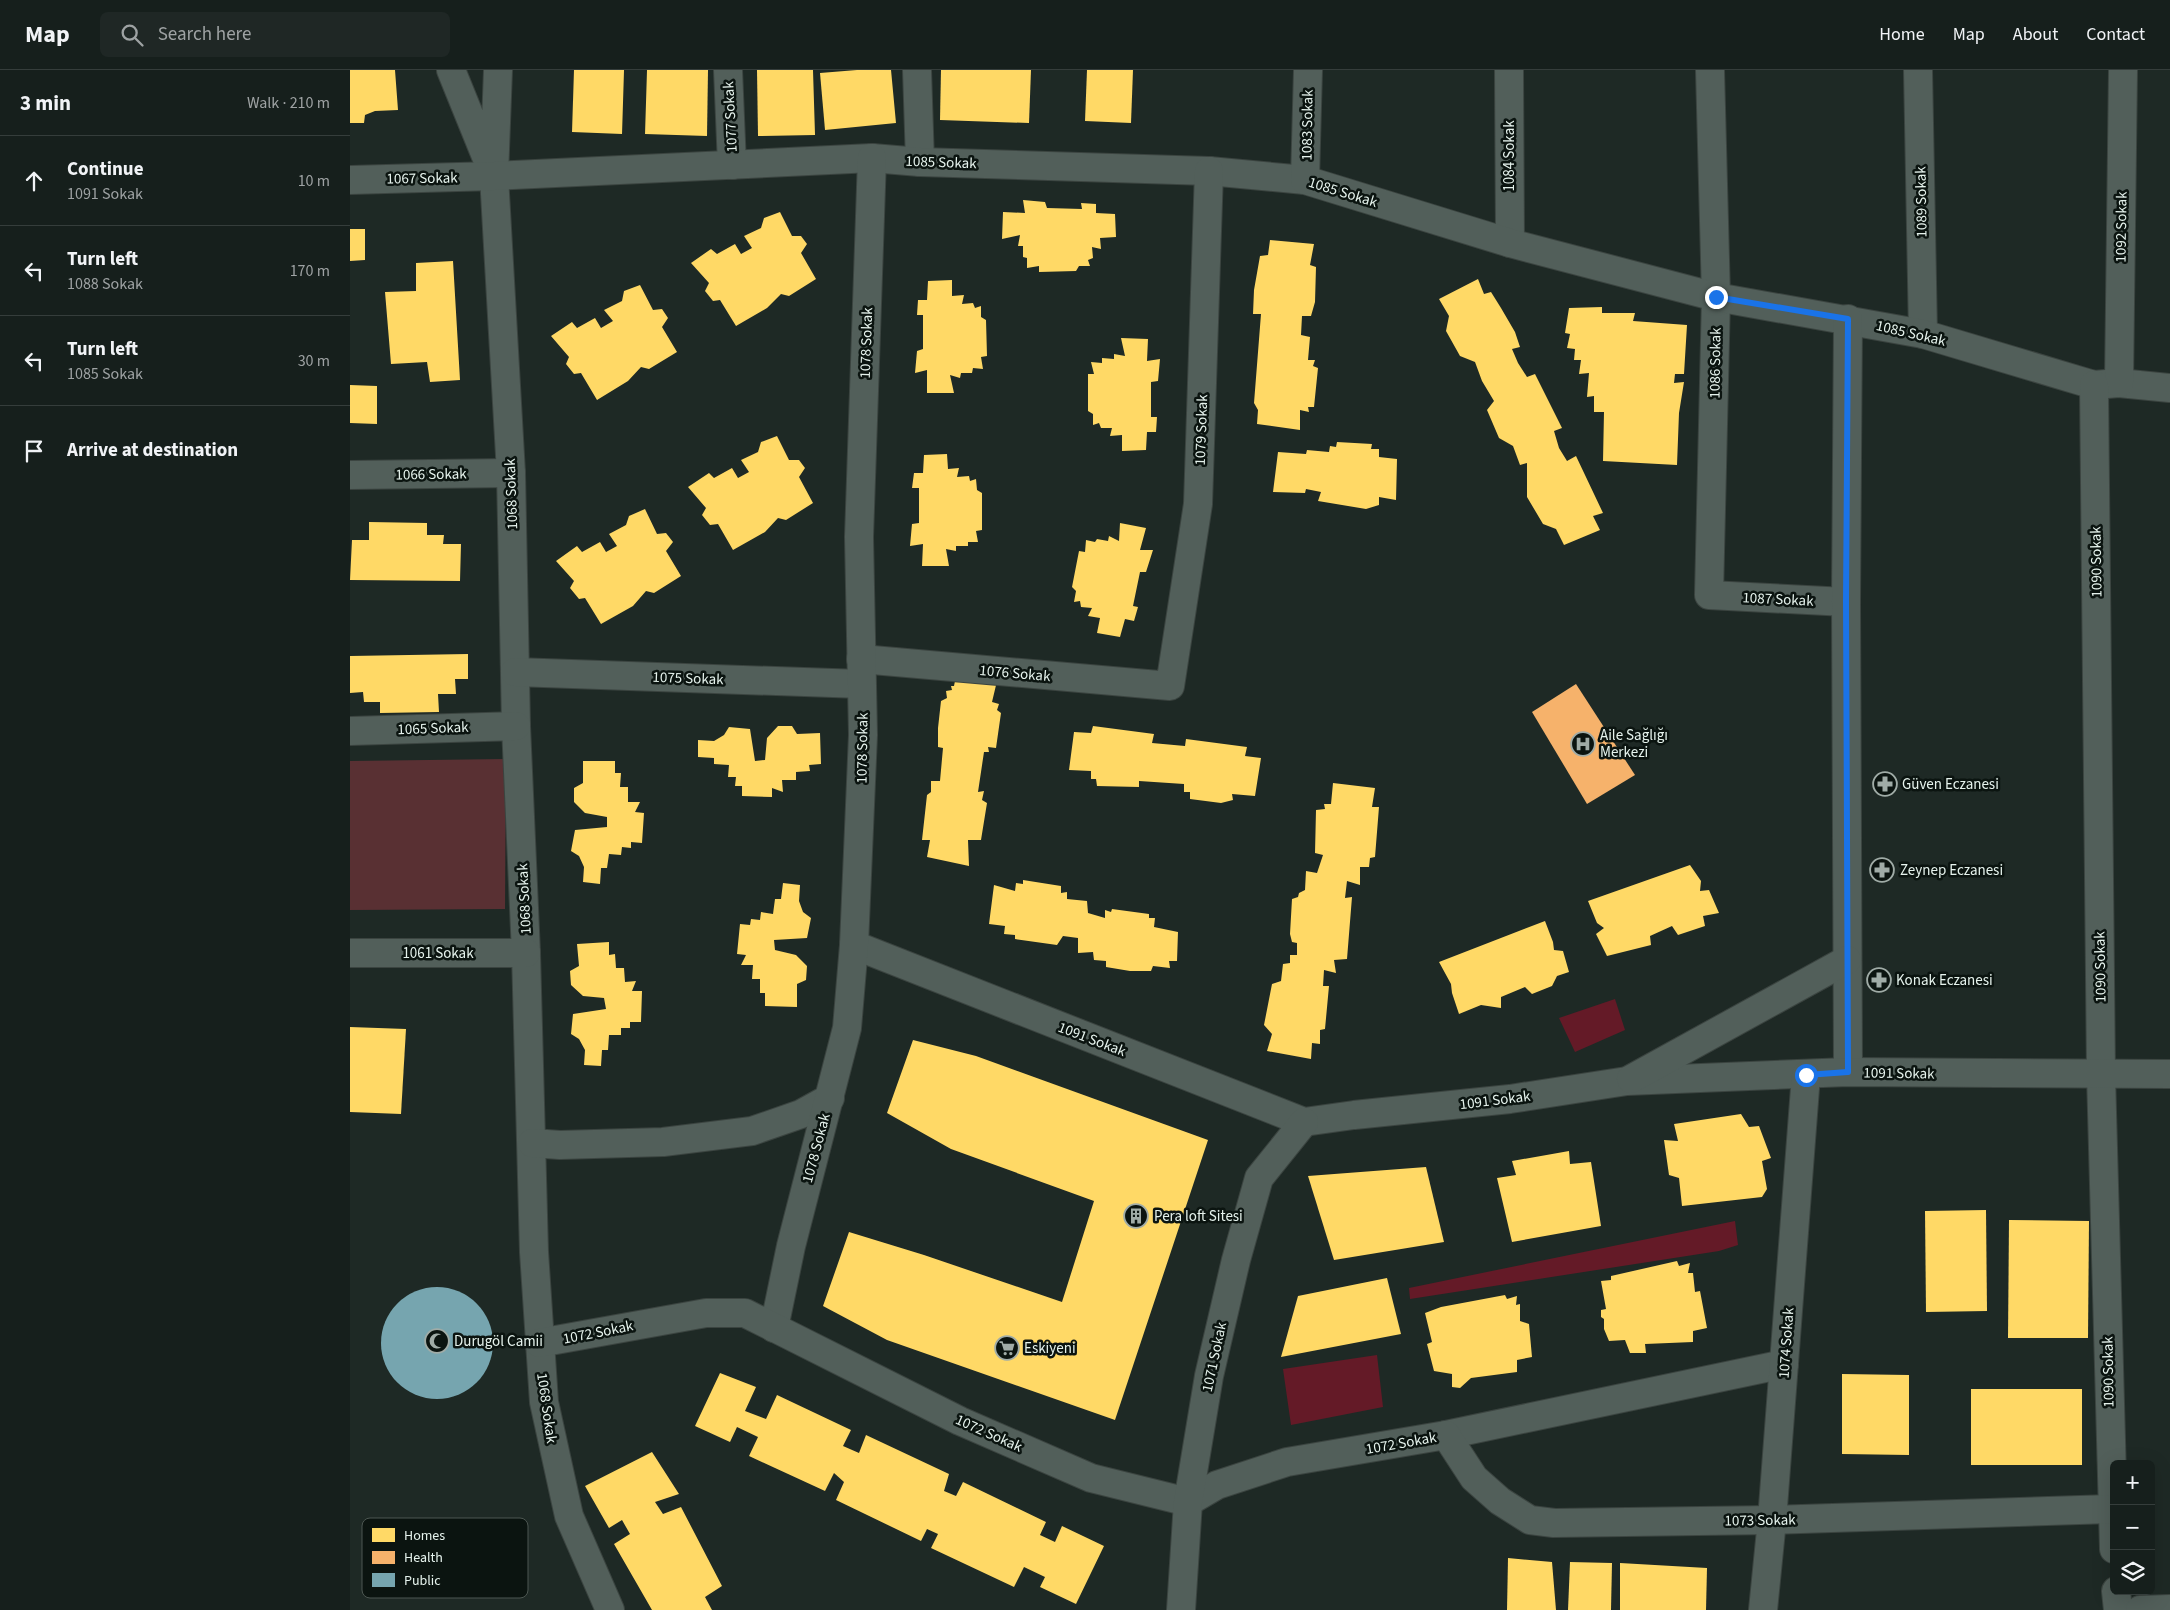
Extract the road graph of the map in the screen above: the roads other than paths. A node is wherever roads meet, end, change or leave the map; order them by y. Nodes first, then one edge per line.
1 (451, 70) edge
2 (498, 70) edge
3 (728, 70) edge
4 (917, 70) edge
5 (1308, 70) edge
6 (1509, 70) edge
7 (1710, 70) edge
8 (1918, 70) edge
9 (2123, 70) edge
10 (872, 158) junction
11 (920, 162) junction
12 (732, 165) junction
13 (1210, 171) junction
14 (494, 176) junction
15 (350, 180) edge
16 (1306, 180) junction
17 (1510, 243) junction
18 (1716, 297) junction
19 (1848, 319) junction
20 (1924, 334) junction
21 (2107, 384) junction
22 (2170, 388) edge
23 (511, 473) junction
24 (350, 475) edge
25 (1710, 596) joint
26 (1846, 602) junction
27 (515, 672) junction
28 (861, 672) junction
29 (1170, 686) joint
30 (516, 726) junction
31 (350, 731) edge
32 (854, 945) junction
33 (350, 953) edge
34 (526, 953) junction
35 (1846, 960) junction
36 (1848, 1072) junction
37 (2170, 1074) edge
38 (1806, 1075) junction
39 (2101, 1075) junction
40 (1627, 1081) junction
41 (830, 1098) junction
42 (1304, 1122) junction
43 (532, 1143) junction
44 (774, 1328) junction
45 (539, 1343) junction
46 (1784, 1364) junction
47 (1446, 1435) junction
48 (1188, 1502) junction
49 (2111, 1505) edge
50 (2110, 1510) edge
51 (1772, 1520) junction
52 (2116, 1595) edge
53 (2170, 1609) edge
54 (610, 1610) edge
55 (1181, 1610) edge
56 (1764, 1610) edge
57 (2118, 1610) edge
58 (2140, 1610) edge

1 - 14 street, 1068 Sokak
2 - 14 street, 1068 Sokak
3 - 12 street, 1077 Sokak
4 - 11 street
5 - 16 street, 1083 Sokak
6 - 17 street, 1084 Sokak
7 - 18 street, 1086 Sokak
8 - 20 street, 1089 Sokak
9 - 21 street, 1092 Sokak
10 - 11 street, 1085 Sokak
10 - 12 street, 1085 Sokak
10 - 28 street, 1078 Sokak
11 - 13 street, 1085 Sokak
12 - 14 street, 1085 Sokak
13 - 16 street, 1085 Sokak
13 - 29 street, 1079 Sokak
14 - 15 street, 1067 Sokak
14 - 23 street, 1068 Sokak
16 - 17 street, 1085 Sokak
17 - 18 street, 1085 Sokak
18 - 19 street, 1085 Sokak
18 - 25 street, 1086 Sokak
19 - 20 street, 1085 Sokak
19 - 26 street
20 - 21 street, 1085 Sokak
21 - 22 street, 1085 Sokak
21 - 39 street, 1090 Sokak
23 - 24 street, 1066 Sokak
23 - 27 street, 1068 Sokak
25 - 26 street, 1087 Sokak
26 - 35 street
27 - 28 street, 1075 Sokak
27 - 30 street, 1068 Sokak
28 - 29 street, 1076 Sokak
28 - 32 street, 1078 Sokak
30 - 31 street, 1065 Sokak
30 - 34 street, 1068 Sokak
32 - 41 street, 1078 Sokak
32 - 42 street, 1091 Sokak
33 - 34 street, 1061 Sokak
34 - 43 street, 1068 Sokak
35 - 36 street
35 - 40 street
36 - 38 street, 1091 Sokak
36 - 39 street, 1091 Sokak
37 - 39 street, 1091 Sokak
38 - 40 street, 1091 Sokak
38 - 46 street, 1074 Sokak
39 - 49 street, 1090 Sokak
40 - 42 street, 1091 Sokak
41 - 43 street
41 - 44 street, 1078 Sokak
42 - 48 street, 1071 Sokak
43 - 45 street, 1068 Sokak
44 - 45 street, 1072 Sokak
44 - 48 street, 1072 Sokak
45 - 54 street, 1068 Sokak
46 - 47 street, 1072 Sokak
46 - 51 street, 1074 Sokak
47 - 48 street, 1072 Sokak
47 - 51 street, 1073 Sokak
48 - 55 street, 1071 Sokak
50 - 51 street, 1073 Sokak
51 - 56 street, 1074 Sokak
52 - 57 street
53 - 58 street

